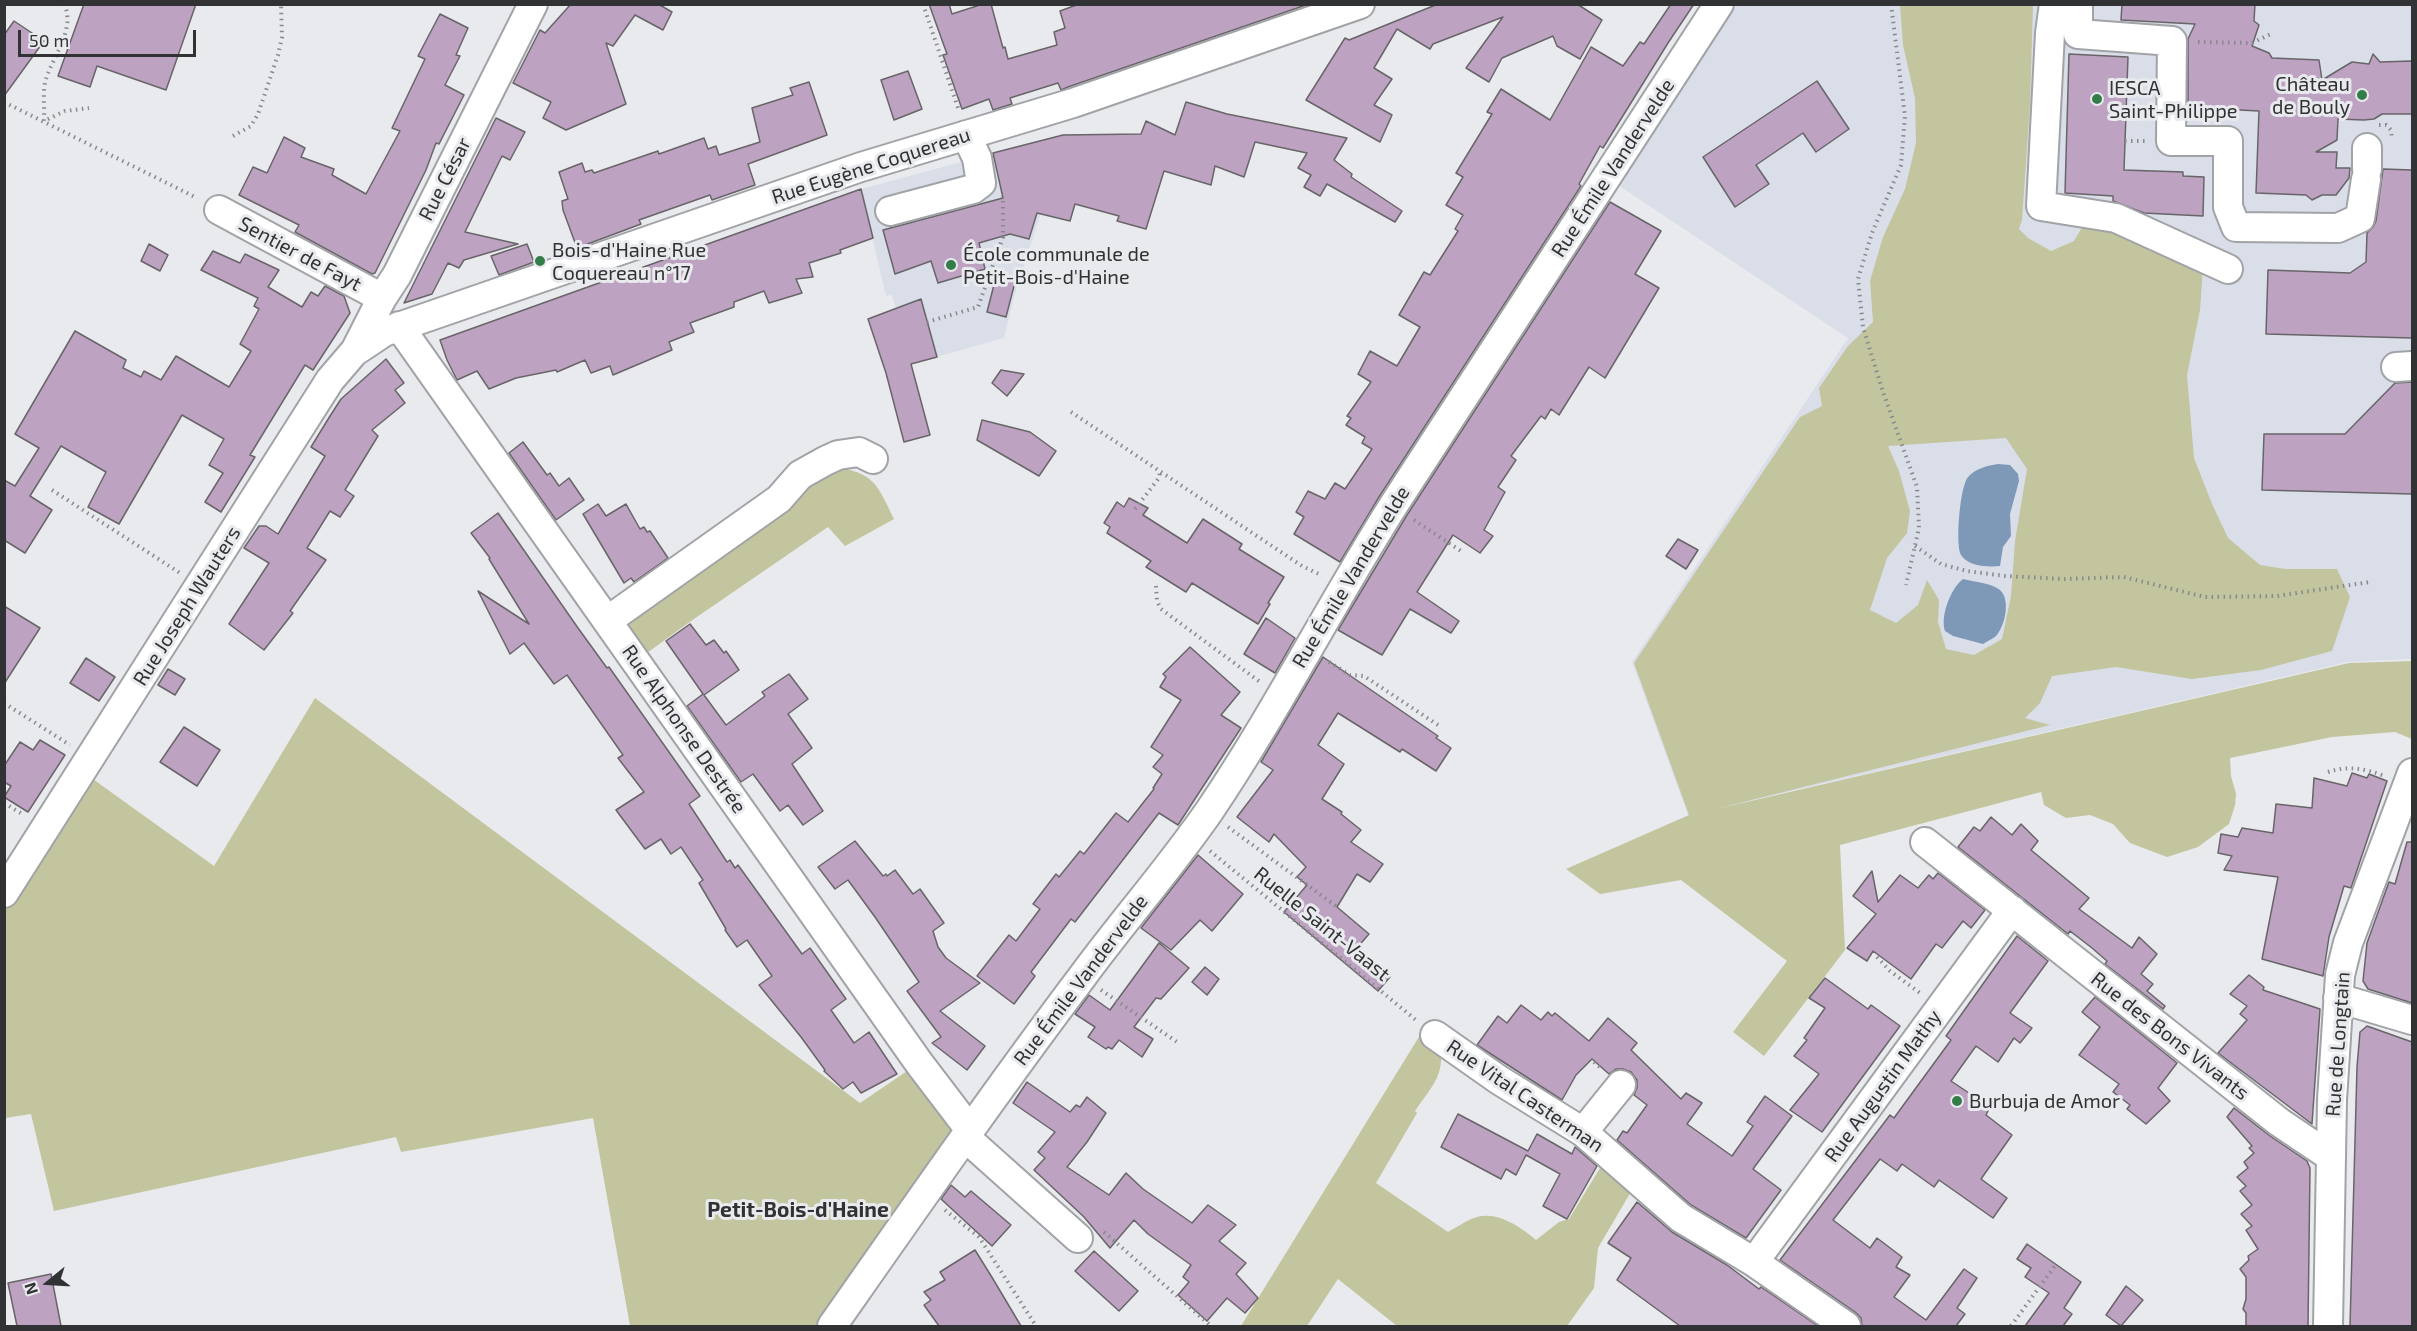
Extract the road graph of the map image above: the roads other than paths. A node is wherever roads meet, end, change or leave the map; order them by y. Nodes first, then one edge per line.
1 (533, 4) edge
2 (1360, 4) edge
3 (1719, 4) edge
4 (2054, 4) edge
5 (2078, 4) edge
6 (966, 135) junction
7 (2367, 165) dead end
8 (219, 210) road end
9 (890, 211) dead end
10 (2229, 269) dead end
11 (382, 298) junction
12 (391, 329) junction
13 (354, 352) junction
14 (873, 459) dead end
15 (608, 621) junction
16 (2411, 778) edge
17 (1925, 842) dead end
18 (4, 892) edge
19 (2012, 910) junction
20 (2338, 998) junction
21 (2412, 1020) edge
22 (1435, 1035) road end
23 (1621, 1085) dead end
24 (1583, 1132) junction
25 (968, 1134) junction
26 (2331, 1157) junction
27 (1087, 1239) road end
28 (1754, 1262) junction
29 (832, 1326) edge
30 (1846, 1326) edge
31 (2328, 1326) edge

1 - 11 street, Rue César
2 - 6 street, Rue Eugène Coquereau
3 - 25 street, Rue Émile Vandervelde
4 - 10 street
5 - 7 street
6 - 9 street
6 - 12 street, Rue Eugène Coquereau
8 - 11 street, Sentier de Fayt
11 - 13 street, Rue César
12 - 13 street, Rue Joseph Wauters
12 - 15 street, Rue Alphonse Destrée
13 - 18 street, Rue Joseph Wauters
14 - 15 street
15 - 25 street, Rue Alphonse Destrée
16 - 20 street, Rue de Longtain
17 - 19 street, Rue des Bons Vivants
19 - 26 street, Rue des Bons Vivants
19 - 28 street, Rue Augustin Mathy
20 - 21 street
20 - 26 street, Rue de Longtain
22 - 24 street, Rue Vital Casterman
23 - 24 street
24 - 28 street, Rue Vital Casterman
25 - 27 street
25 - 29 street, Rue Émile Vandervelde
26 - 31 street, Rue de Longtain
28 - 30 street, Rue Vital Casterman

